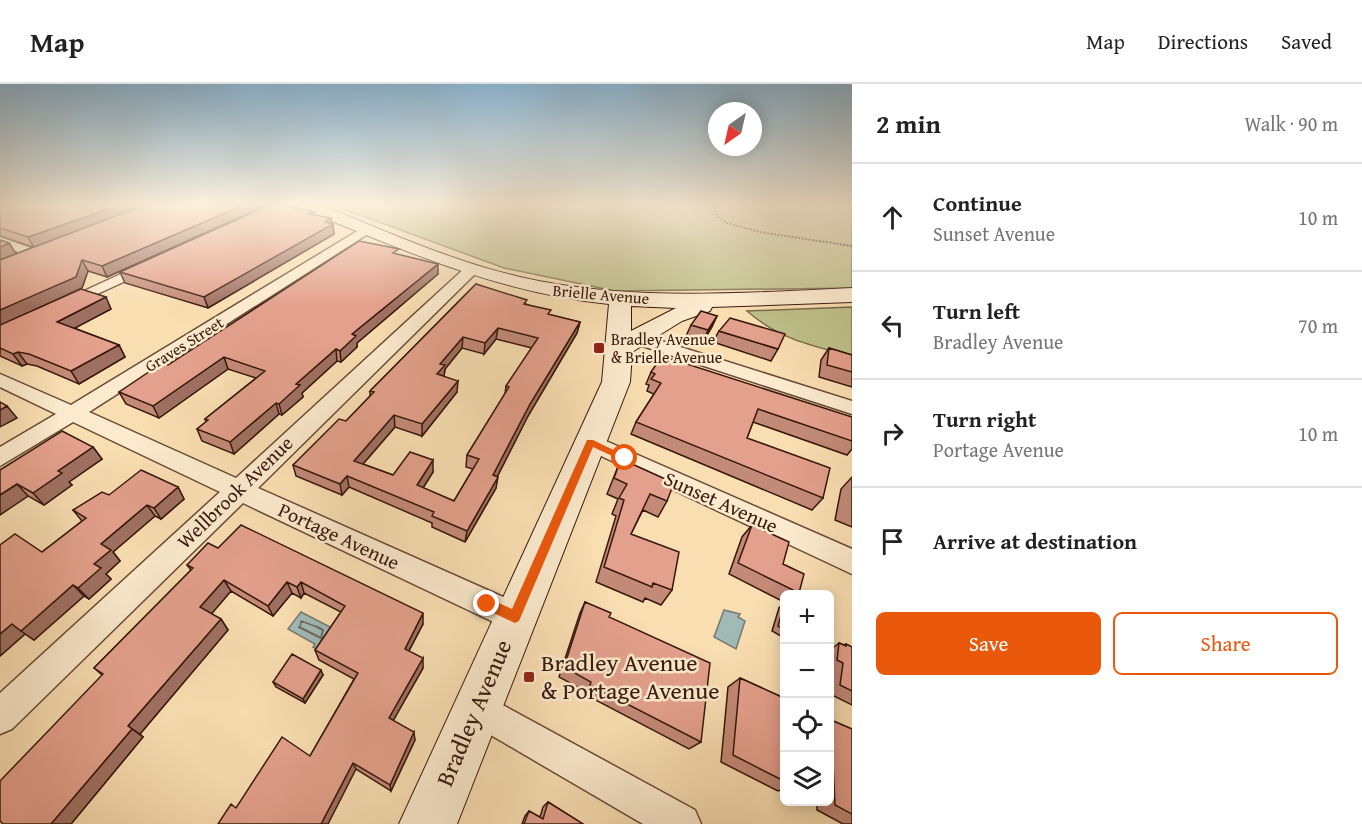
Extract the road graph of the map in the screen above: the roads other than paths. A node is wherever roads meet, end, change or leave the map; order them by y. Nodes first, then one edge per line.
1 (354, 239) edge
2 (391, 239) edge
3 (0, 241) edge
4 (160, 260) edge
5 (11, 262) edge
6 (472, 269) junction
7 (852, 295) edge
8 (621, 299) junction
9 (733, 299) junction
10 (54, 309) edge
11 (611, 332) junction
12 (0, 380) edge
13 (852, 408) edge
14 (71, 414) junction
15 (590, 442) junction
16 (0, 458) edge
17 (238, 489) junction
18 (852, 562) edge
19 (515, 616) junction
20 (477, 708) junction
21 (0, 717) edge
22 (428, 824) edge
23 (681, 824) edge

1 - 14 street, Graves Street
2 - 6 street, Brielle Avenue
3 - 5 street
4 - 10 street
6 - 8 street, Brielle Avenue
6 - 11 street, Brielle Avenue
6 - 17 street, Wellbrook Avenue
7 - 9 street, Brielle Avenue
8 - 9 street, Brielle Avenue
8 - 11 street, Bradley Avenue
9 - 11 street, Brielle Avenue
11 - 13 street
11 - 15 street, Bradley Avenue
12 - 14 street, Portage Avenue
14 - 16 street, Graves Street
14 - 17 street, Portage Avenue
15 - 18 street, Sunset Avenue
15 - 19 street, Bradley Avenue
17 - 19 street, Portage Avenue
17 - 21 street, Wellbrook Avenue
19 - 20 street, Bradley Avenue
20 - 22 street, Bradley Avenue
20 - 23 street

